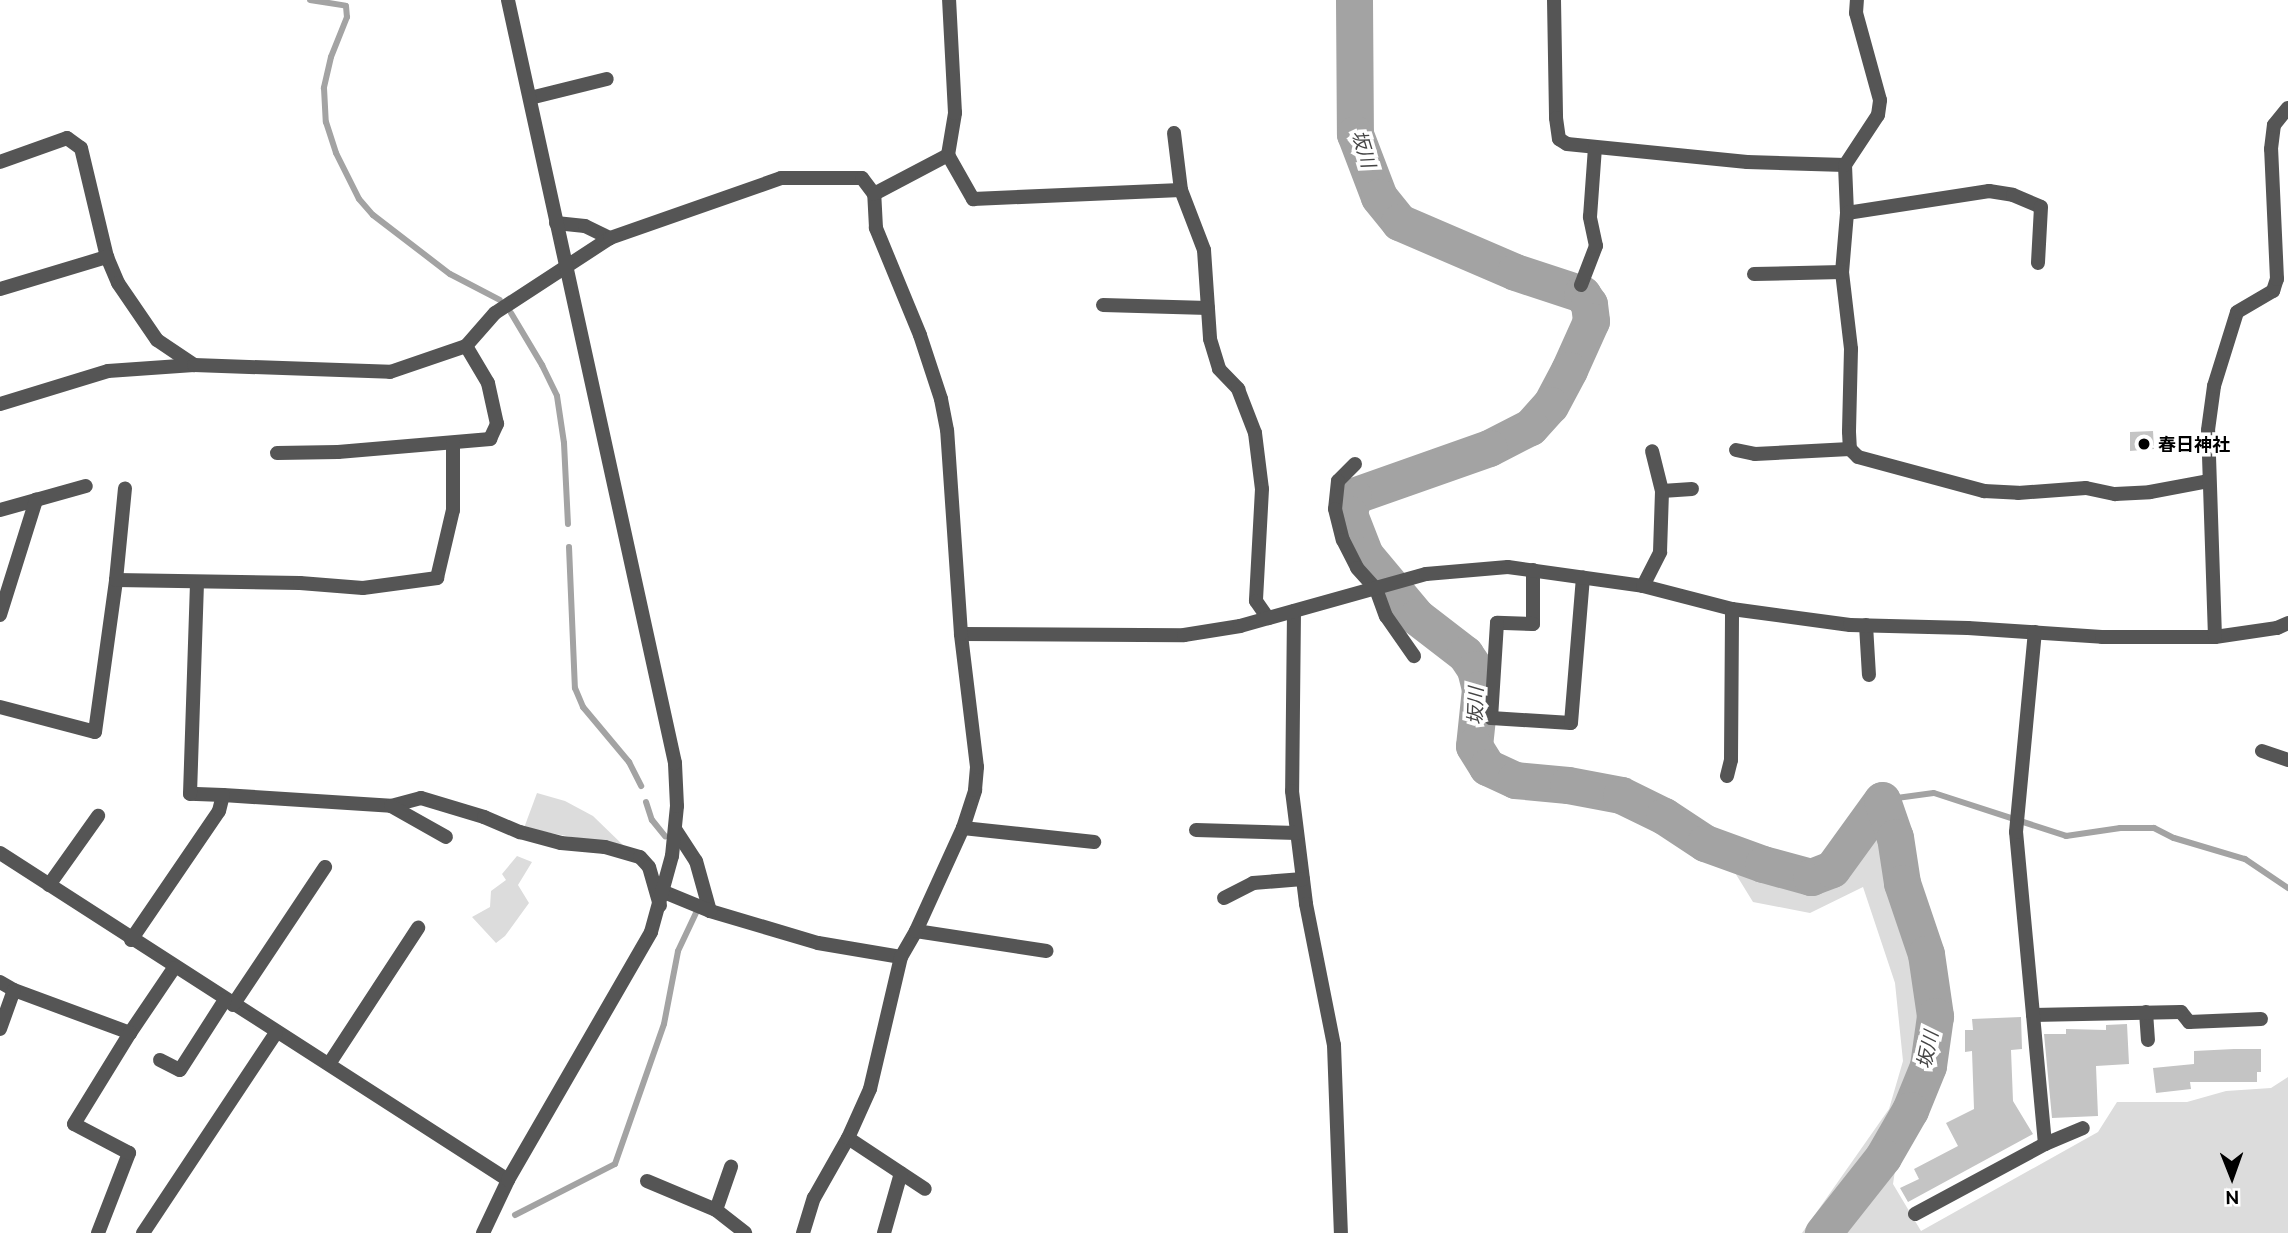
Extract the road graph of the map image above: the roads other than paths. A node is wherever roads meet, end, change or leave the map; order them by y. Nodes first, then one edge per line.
1 (508, 0) edge
2 (948, 0) edge
3 (1554, 0) edge
4 (1857, 0) edge
5 (607, 79) dead end
6 (530, 98) junction
7 (2288, 108) edge
8 (1174, 133) dead end
9 (1595, 147) junction
10 (948, 156) junction
11 (0, 162) edge
12 (1845, 165) junction
13 (1181, 190) junction
14 (874, 194) junction
15 (1847, 213) junction
16 (556, 223) junction
17 (610, 238) junction
18 (107, 257) junction
19 (2038, 263) dead end
20 (565, 267) junction
21 (1842, 272) junction
22 (1754, 274) dead end
23 (1581, 285) dead end
24 (0, 289) edge
25 (1103, 305) dead end
26 (1208, 308) junction
27 (466, 346) junction
28 (194, 365) junction
29 (0, 404) edge
30 (453, 443) junction
31 (1850, 449) junction
32 (1736, 450) dead end
33 (1652, 451) dead end
34 (277, 453) dead end
35 (1355, 464) dead end
36 (2208, 481) junction
37 (86, 486) dead end
38 (125, 488) dead end
39 (1692, 489) dead end
40 (1662, 491) junction
41 (36, 500) junction
42 (0, 510) edge
43 (1533, 570) junction
44 (1583, 577) junction
45 (116, 580) junction
46 (197, 584) junction
47 (1643, 586) junction
48 (1380, 588) junction
49 (1732, 609) junction
50 (1294, 611) junction
51 (0, 615) edge
52 (1268, 618) junction
53 (2288, 623) edge
54 (1866, 625) junction
55 (2035, 632) junction
56 (961, 634) junction
57 (2215, 638) junction
58 (1414, 656) dead end
59 (1869, 675) dead end
60 (0, 707) edge
61 (2262, 751) dead end
62 (2288, 760) edge
63 (1727, 776) dead end
64 (223, 795) junction
65 (441, 805) junction
66 (391, 806) junction
67 (98, 816) dead end
68 (425, 825) junction
69 (675, 828) junction
70 (963, 828) junction
71 (1196, 830) dead end
72 (1297, 833) junction
73 (446, 837) dead end
74 (1094, 842) dead end
75 (0, 853) edge
76 (325, 867) dead end
77 (1303, 879) junction
78 (49, 885) junction
79 (1224, 898) dead end
80 (662, 899) junction
81 (710, 911) junction
82 (418, 928) dead end
83 (916, 931) junction
84 (131, 940) junction
85 (1046, 951) dead end
86 (901, 957) junction
87 (174, 968) junction
88 (0, 982) edge
89 (14, 990) junction
90 (229, 1002) junction
91 (2146, 1013) junction
92 (2033, 1015) junction
93 (2261, 1019) dead end
94 (0, 1029) edge
95 (130, 1033) junction
96 (276, 1033) junction
97 (2148, 1040) dead end
98 (160, 1060) dead end
99 (328, 1064) junction
100 (2083, 1128) dead end
101 (848, 1138) junction
102 (2045, 1144) junction
103 (732, 1167) dead end
104 (901, 1173) junction
105 (508, 1180) junction
106 (647, 1181) dead end
107 (925, 1189) dead end
108 (716, 1210) junction
109 (1914, 1214) dead end
110 (97, 1233) edge
111 (143, 1233) edge
112 (483, 1233) edge
113 (745, 1233) edge
114 (803, 1233) edge
115 (884, 1233) edge
116 (1341, 1233) edge

1 - 6 street
2 - 10 street
3 - 9 street
4 - 12 street
5 - 6 street
6 - 16 street
7 - 36 street
8 - 13 street
9 - 12 street
9 - 23 street
10 - 13 street
10 - 14 street
11 - 18 street
12 - 15 street
13 - 26 street
14 - 17 street
14 - 56 street
15 - 19 street
15 - 21 street
16 - 17 street
16 - 20 street
17 - 20 street
18 - 24 street
18 - 28 street
20 - 27 street
20 - 69 street
21 - 22 street
21 - 31 street
25 - 26 street
26 - 52 street
27 - 28 street
27 - 30 street
28 - 29 street
30 - 34 street
30 - 46 street
31 - 32 street
31 - 36 street
33 - 40 street
35 - 48 street
36 - 57 street
37 - 41 street
38 - 45 street
39 - 40 street
40 - 47 street
41 - 42 street
41 - 51 street
43 - 44 street
43 - 44 street
43 - 48 street
44 - 47 street
45 - 46 street
45 - 60 street
46 - 64 street
47 - 49 street
48 - 50 street
48 - 58 street
49 - 54 street
49 - 63 street
50 - 52 street
50 - 72 street
52 - 56 street
53 - 57 street
54 - 55 street
54 - 59 street
55 - 57 street
55 - 92 street
56 - 70 street
61 - 62 street
64 - 66 street
64 - 84 street
65 - 66 street
65 - 68 street
65 - 80 street
66 - 68 street
67 - 78 street
68 - 73 street
69 - 80 street
69 - 81 street
70 - 74 street
70 - 83 street
71 - 72 street
72 - 77 street
75 - 78 street
76 - 90 street
77 - 79 street
77 - 116 street
78 - 84 street
80 - 81 street
80 - 105 street
81 - 86 street
82 - 99 street
83 - 85 street
83 - 86 street
84 - 87 street
86 - 101 street
87 - 90 street
87 - 95 street
88 - 89 street
89 - 94 street
89 - 95 street
90 - 96 street
90 - 98 street
91 - 92 street
91 - 93 street
91 - 97 street
92 - 102 street
95 - 110 street
96 - 99 street
96 - 111 street
99 - 105 street
100 - 102 street
101 - 104 street
101 - 114 street
102 - 109 street
103 - 108 street
104 - 107 street
104 - 115 street
105 - 112 street
106 - 108 street
108 - 113 street

